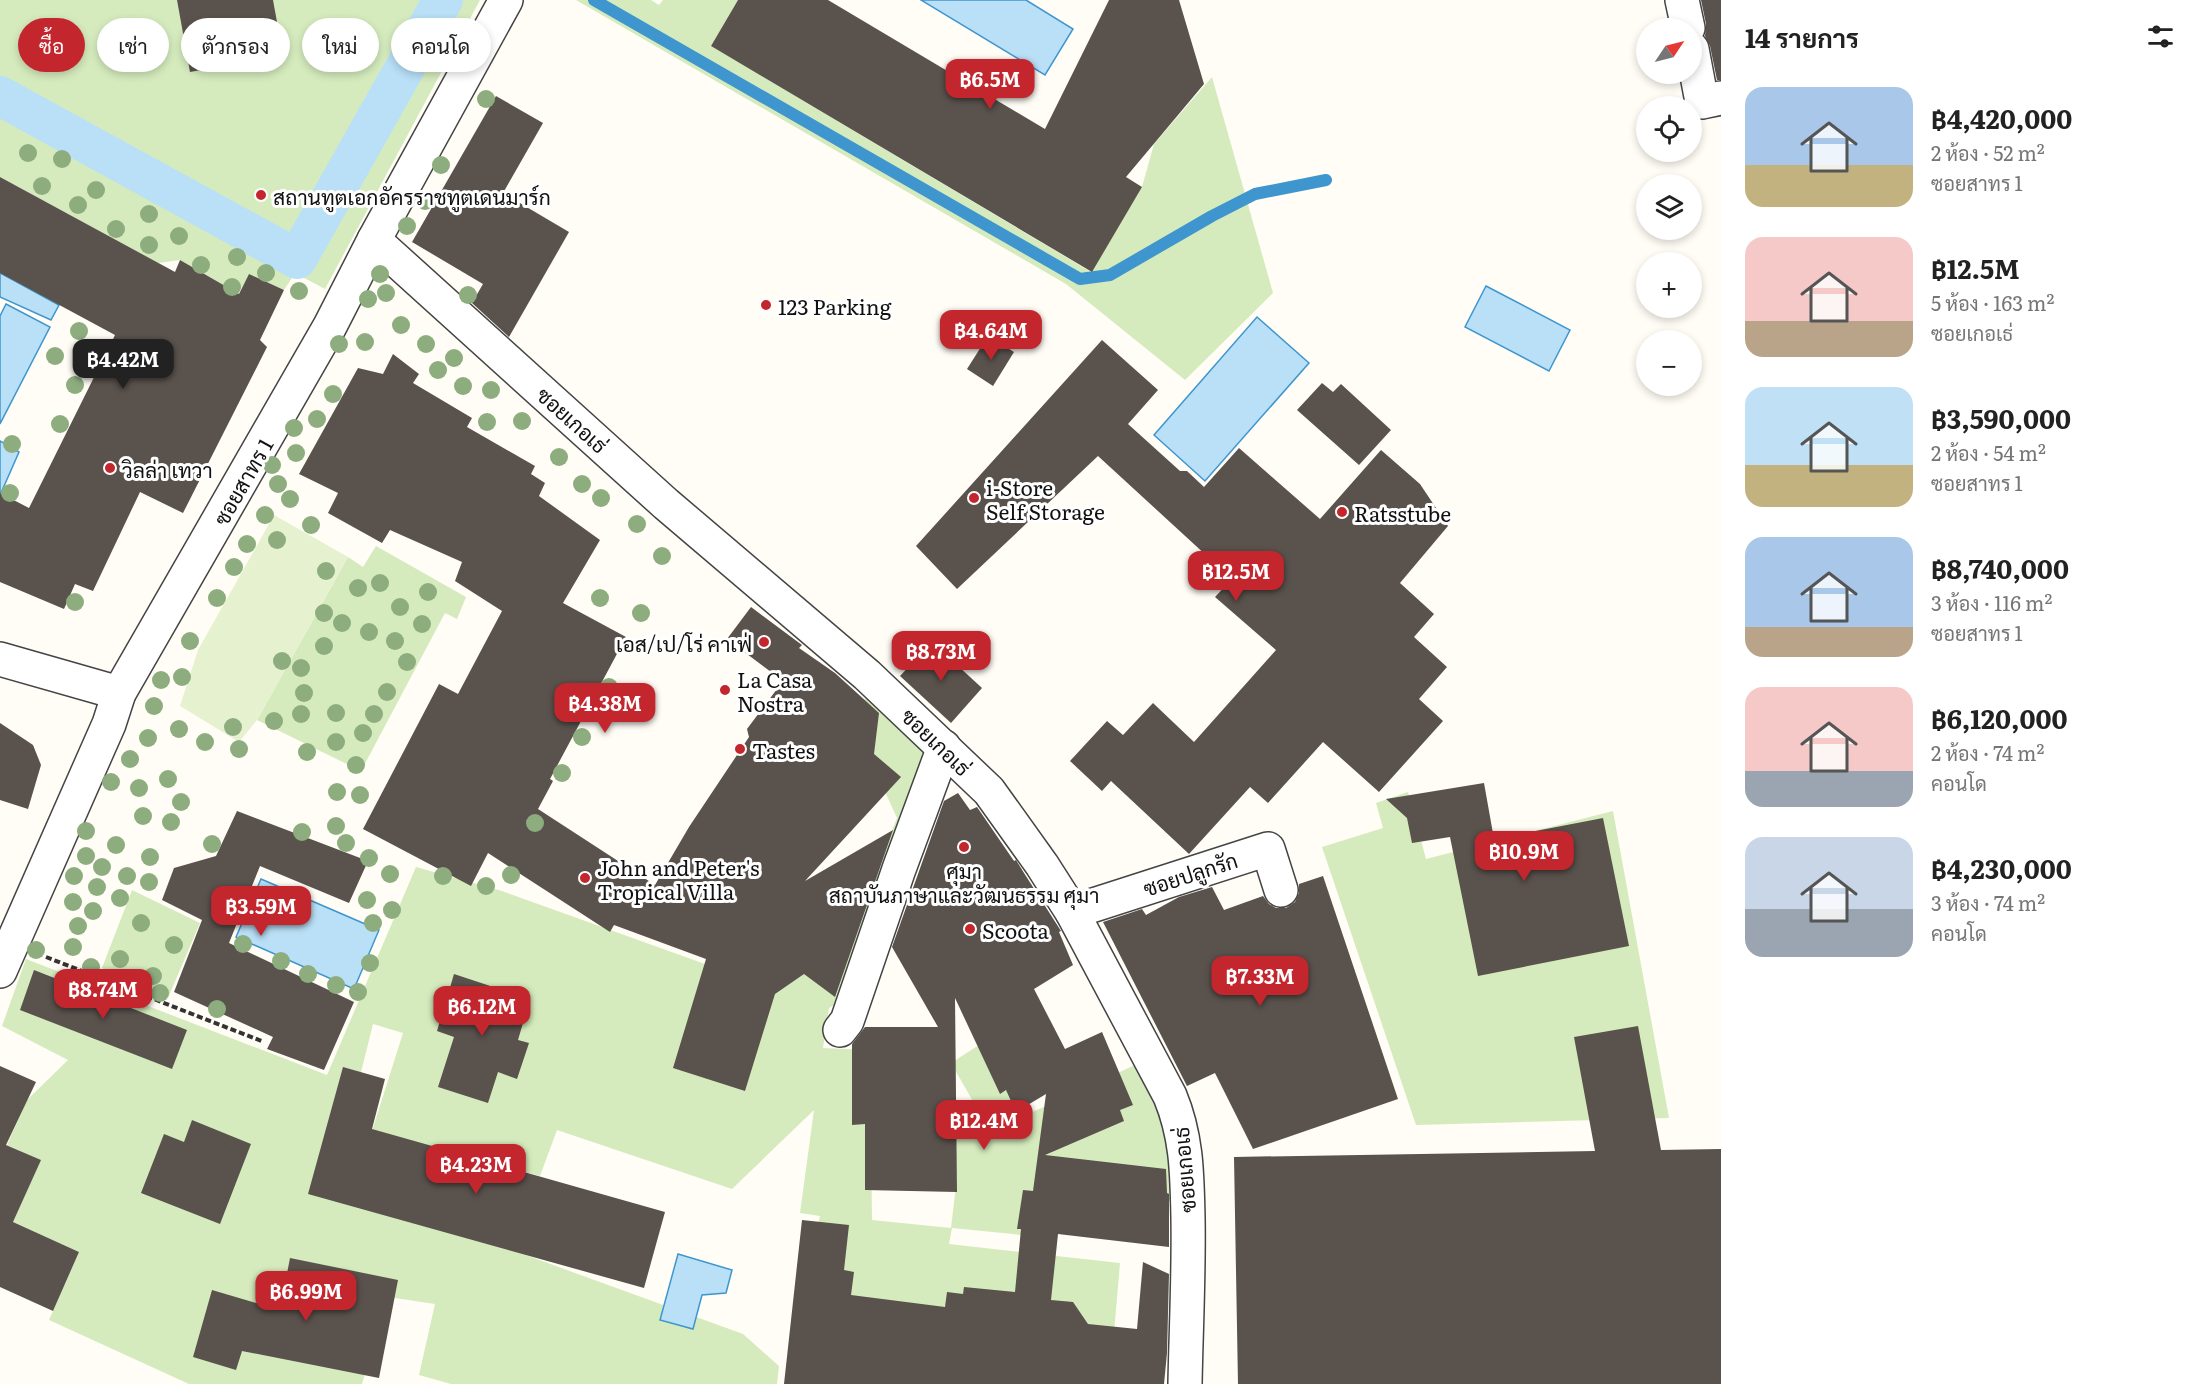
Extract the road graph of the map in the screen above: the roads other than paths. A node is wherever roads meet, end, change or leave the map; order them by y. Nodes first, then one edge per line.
1 (506, 0) edge
2 (1682, 0) edge
3 (1686, 18) edge
4 (1699, 84) edge
5 (1721, 98) edge
6 (374, 240) junction
7 (0, 659) edge
8 (119, 693) junction
9 (944, 747) junction
10 (1281, 890) dead end
11 (1071, 912) junction
12 (6, 958) edge
13 (840, 1030) dead end
14 (1185, 1384) edge

1 - 6 street, ซอยสาทร 1
2 - 3 street
4 - 5 street
6 - 8 street, ซอยสาทร 1
6 - 9 street, ซอยเกอเธ่
7 - 8 street
8 - 12 street, ซอยสาทร 1
9 - 11 street, ซอยเกอเธ่
9 - 13 street
10 - 11 street, ซอยปลูกรัก
11 - 14 street, ซอยเกอเธ่

